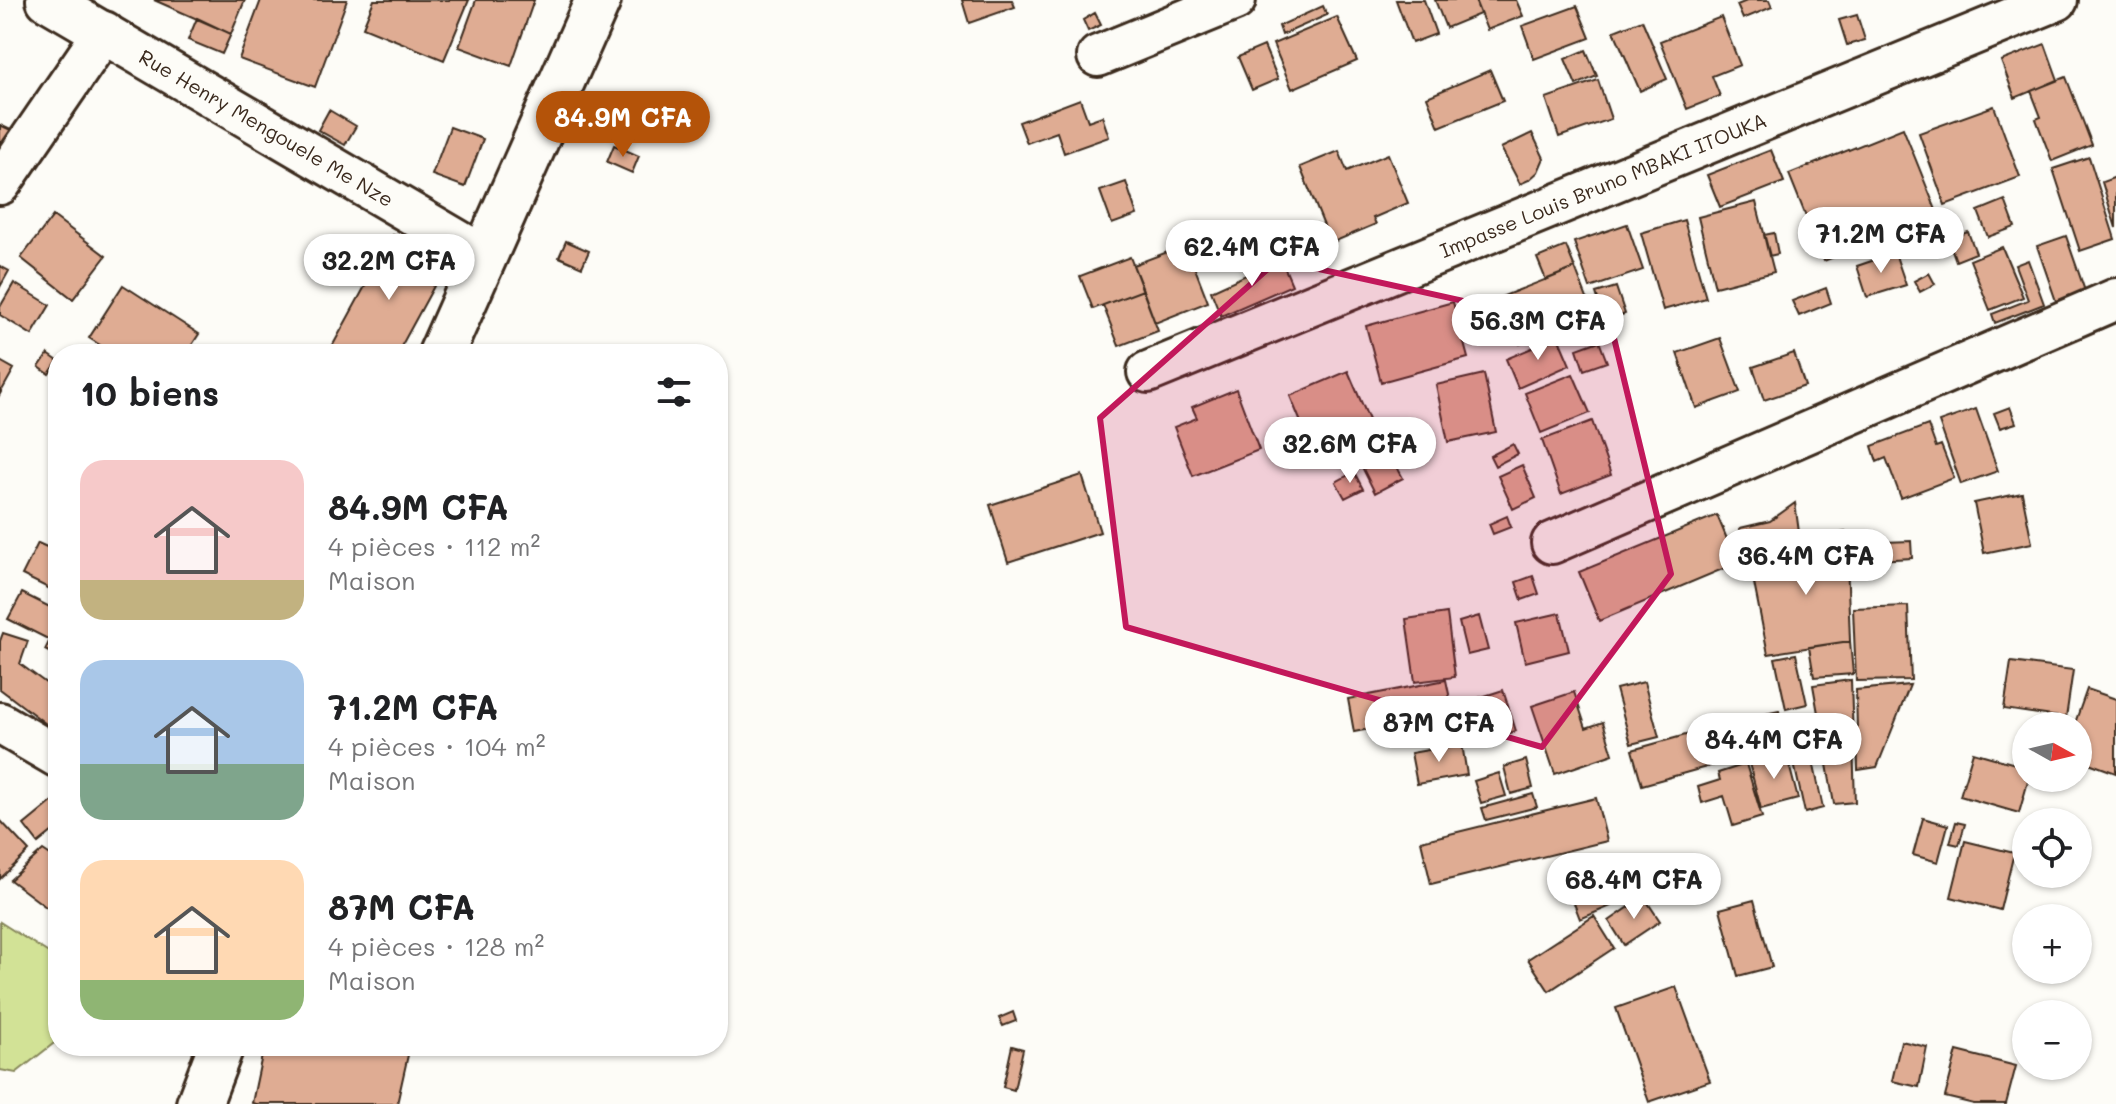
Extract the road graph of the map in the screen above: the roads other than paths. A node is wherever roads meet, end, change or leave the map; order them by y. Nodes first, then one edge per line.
1 (47, 0) edge
2 (598, 0) edge
3 (1235, 0) edge
4 (2057, 0) edge
5 (104, 32) junction
6 (1098, 56) dead end
7 (0, 184) edge
8 (484, 256) junction
9 (2116, 299) edge
10 (445, 344) edge
11 (1148, 372) dead end
12 (1552, 543) dead end
13 (0, 723) edge
14 (48, 751) edge
15 (217, 1056) edge
16 (199, 1104) edge

1 - 5 street, Rue Henry Mengouele Me Nze
2 - 8 street
3 - 6 street
4 - 11 street, Impasse Louis Bruno MBAKI ITOUKA
5 - 7 street
5 - 8 street, Rue Henry Mengouele Me Nze
8 - 10 street
9 - 12 street
13 - 14 street
15 - 16 street

